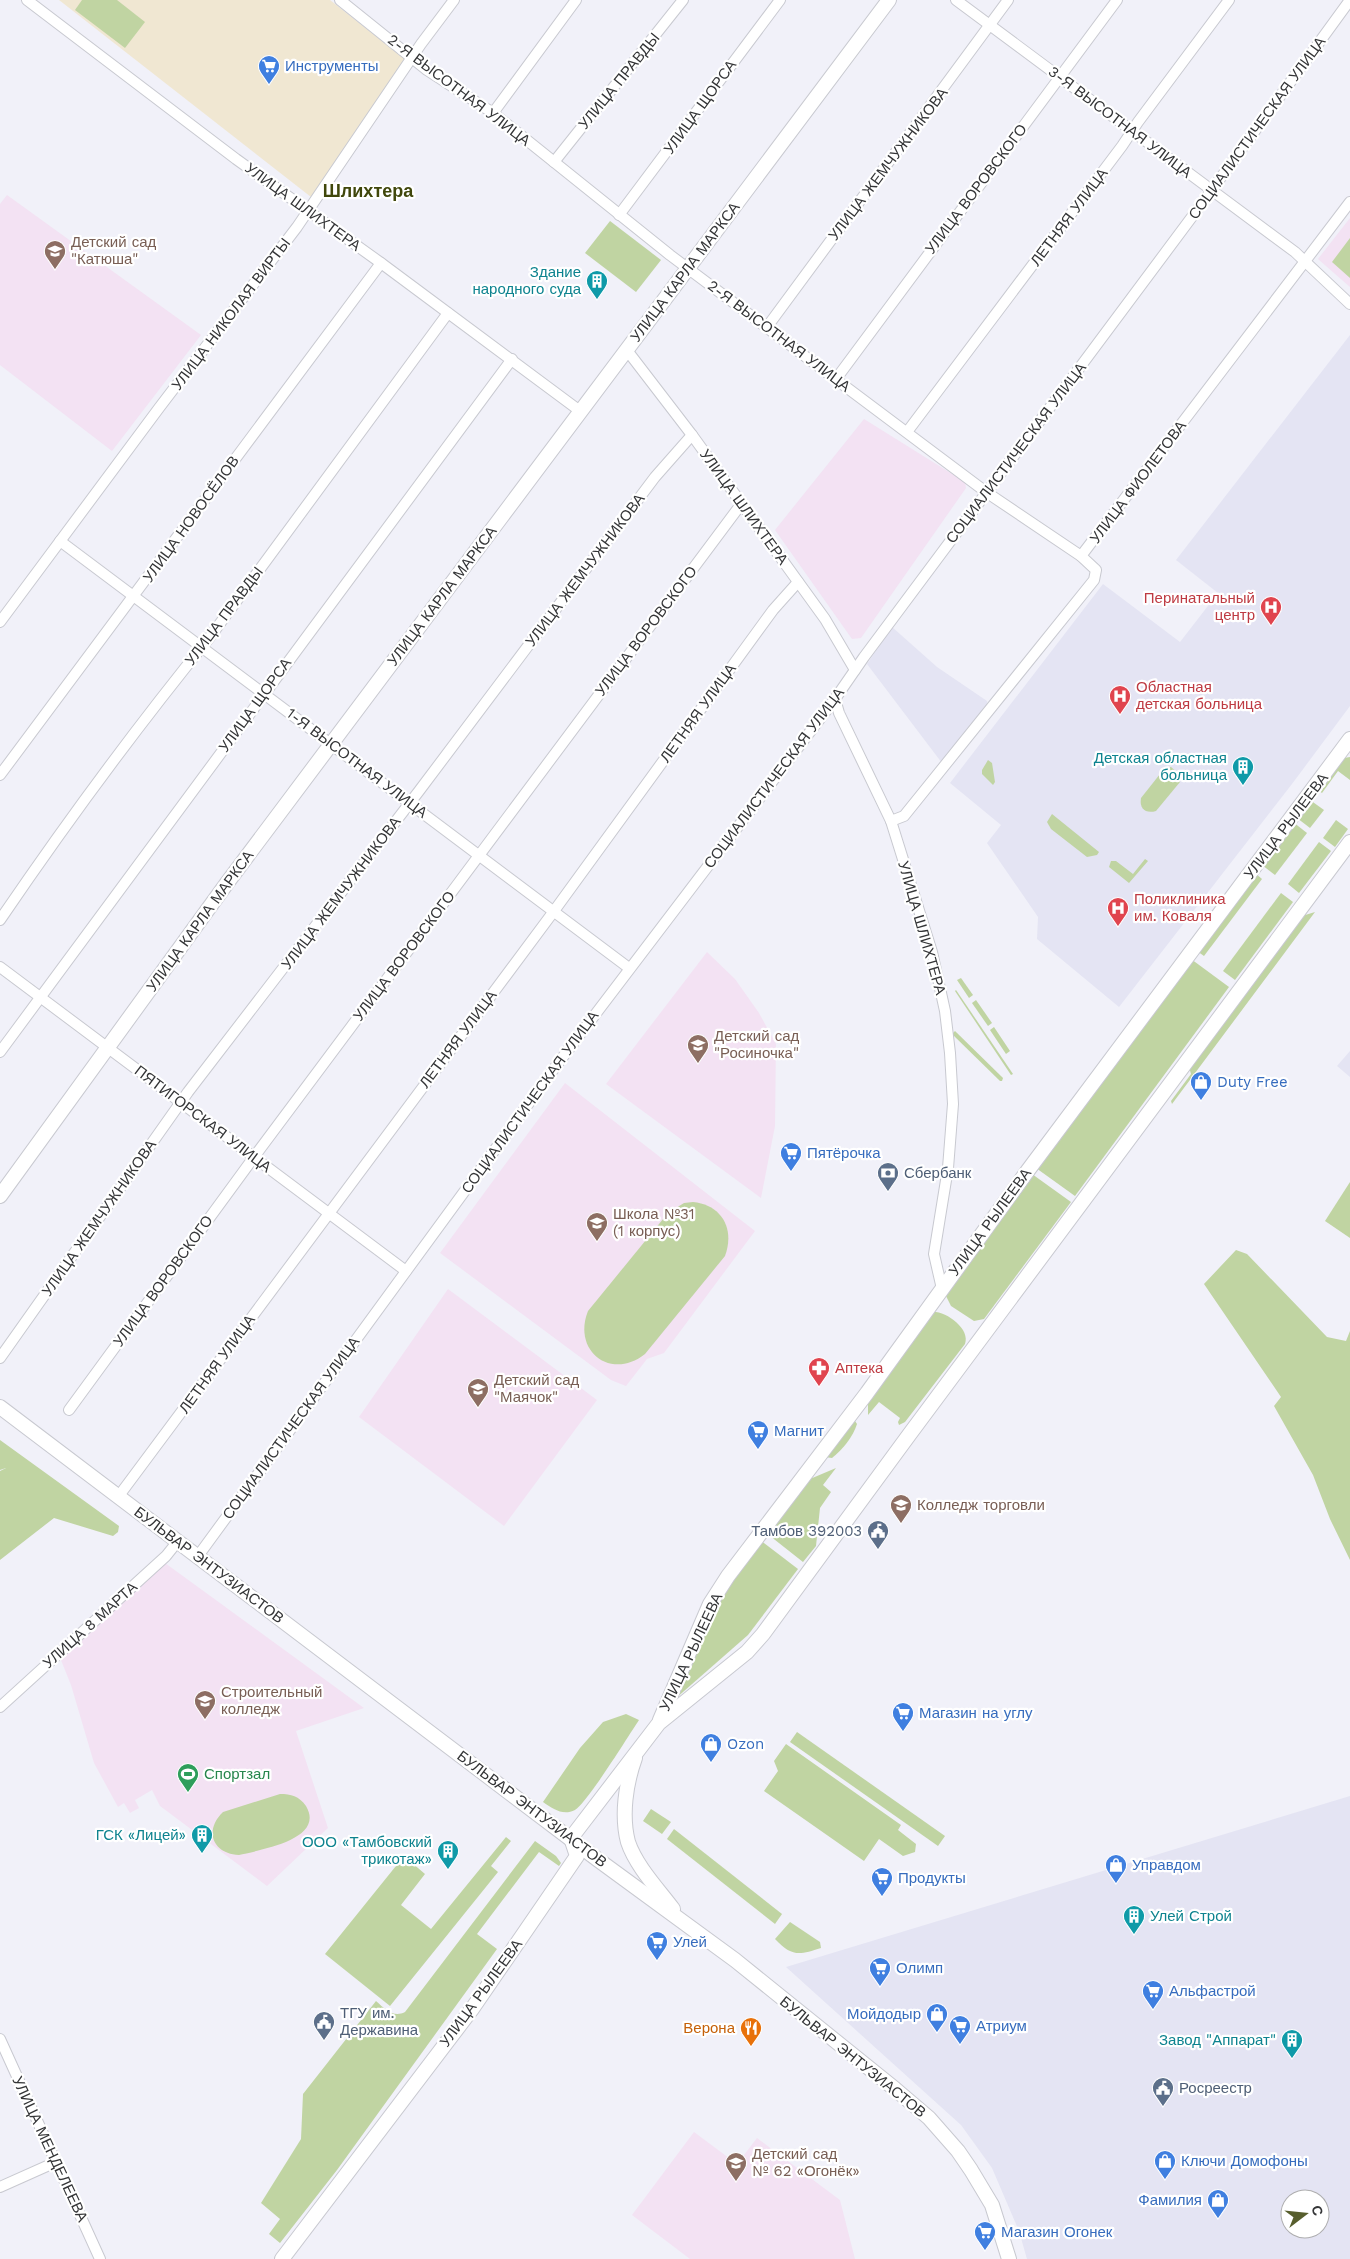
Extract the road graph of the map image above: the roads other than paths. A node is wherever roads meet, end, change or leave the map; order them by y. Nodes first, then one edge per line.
1 (28, 0) edge
2 (340, 0) edge
3 (454, 0) edge
4 (576, 0) edge
5 (684, 0) edge
6 (780, 0) edge
7 (889, 0) edge
8 (956, 0) edge
9 (1008, 0) edge
10 (1117, 0) edge
11 (1229, 0) edge
12 (1350, 0) edge
13 (990, 26) junction
14 (413, 57) junction
15 (1060, 77) junction
16 (493, 113) junction
17 (1131, 131) junction
18 (554, 162) junction
19 (1212, 190) junction
20 (1350, 202) edge
21 (308, 210) junction
22 (619, 215) junction
23 (1306, 261) junction
24 (381, 262) junction
25 (688, 268) junction
26 (1350, 304) edge
27 (448, 313) junction
28 (767, 327) junction
29 (626, 349) junction
30 (512, 360) junction
31 (836, 379) junction
32 (580, 410) junction
33 (907, 432) junction
34 (692, 435) junction
35 (986, 492) junction
36 (742, 503) junction
37 (60, 541) junction
38 (1081, 556) junction
39 (798, 582) junction
40 (134, 596) junction
41 (0, 622) edge
42 (202, 647) junction
43 (855, 670) junction
44 (263, 693) junction
45 (835, 699) junction
46 (331, 744) junction
47 (1349, 744) edge
48 (0, 775) edge
49 (410, 803) junction
50 (891, 821) junction
51 (1350, 842) edge
52 (479, 855) junction
53 (554, 911) junction
54 (0, 920) edge
55 (0, 967) edge
56 (629, 968) junction
57 (41, 998) junction
58 (108, 1048) junction
59 (0, 1052) edge
60 (180, 1103) junction
61 (254, 1157) junction
62 (0, 1196) edge
63 (328, 1213) junction
64 (406, 1271) junction
65 (942, 1289) junction
66 (0, 1358) edge
67 (0, 1407) edge
68 (68, 1410) dead end
69 (118, 1497) junction
70 (178, 1541) junction
71 (198, 1556) junction
72 (0, 1707) edge
73 (658, 1723) junction
74 (640, 1746) junction
75 (571, 1838) junction
76 (683, 1922) junction
77 (0, 2039) edge
78 (56, 2162) junction
79 (0, 2187) edge
80 (100, 2259) edge
81 (282, 2259) edge
82 (1009, 2259) edge

1 - 21 street, УЛИЦА ШЛИХТЕРА
2 - 14 street, 2-Я ВЫСОТНАЯ УЛИЦА
3 - 14 street, УЛИЦА НИКОЛАЯ ВИРТЫ
4 - 16 street
5 - 18 street, УЛИЦА ПРАВДЫ
6 - 22 street, УЛИЦА ЩОРСА
7 - 25 main road, УЛИЦА КАРЛА МАРКСА
8 - 13 street, 3-Я ВЫСОТНАЯ УЛИЦА
9 - 13 street, УЛИЦА ЖЕМЧУЖНИКОВА
10 - 15 street, УЛИЦА ВОРОВСКОГО
11 - 17 street, ЛЕТНЯЯ УЛИЦА
12 - 19 street, СОЦИАЛИСТИЧЕСКАЯ УЛИЦА
13 - 15 street, 3-Я ВЫСОТНАЯ УЛИЦА
13 - 28 street, УЛИЦА ЖЕМЧУЖНИКОВА
14 - 16 street, 2-Я ВЫСОТНАЯ УЛИЦА
14 - 21 street, УЛИЦА НИКОЛАЯ ВИРТЫ
15 - 17 street, 3-Я ВЫСОТНАЯ УЛИЦА
15 - 31 street, УЛИЦА ВОРОВСКОГО
16 - 18 street, 2-Я ВЫСОТНАЯ УЛИЦА
17 - 19 street, 3-Я ВЫСОТНАЯ УЛИЦА
17 - 33 street, ЛЕТНЯЯ УЛИЦА
18 - 22 street, 2-Я ВЫСОТНАЯ УЛИЦА
19 - 23 street, 3-Я ВЫСОТНАЯ УЛИЦА
19 - 35 street, СОЦИАЛИСТИЧЕСКАЯ УЛИЦА
20 - 23 street, УЛИЦА ФИОЛЕТОВА
21 - 24 street, УЛИЦА ШЛИХТЕРА
21 - 37 street, УЛИЦА НИКОЛАЯ ВИРТЫ
22 - 25 street, 2-Я ВЫСОТНАЯ УЛИЦА
23 - 26 street, 3-Я ВЫСОТНАЯ УЛИЦА
23 - 38 street, УЛИЦА ФИОЛЕТОВА
24 - 27 street, УЛИЦА ШЛИХТЕРА
24 - 40 street, УЛИЦА НОВОСЁЛОВ
25 - 28 street, 2-Я ВЫСОТНАЯ УЛИЦА
25 - 29 main road, УЛИЦА КАРЛА МАРКСА
27 - 30 street, УЛИЦА ШЛИХТЕРА
27 - 42 street, УЛИЦА ПРАВДЫ
28 - 31 street, 2-Я ВЫСОТНАЯ УЛИЦА
29 - 32 main road, УЛИЦА КАРЛА МАРКСА
29 - 34 street, УЛИЦА ШЛИХТЕРА
30 - 32 street, УЛИЦА ШЛИХТЕРА
30 - 44 street, УЛИЦА ЩОРСА
31 - 33 street, 2-Я ВЫСОТНАЯ УЛИЦА
32 - 46 main road, УЛИЦА КАРЛА МАРКСА
33 - 35 street, 2-Я ВЫСОТНАЯ УЛИЦА
34 - 36 street, УЛИЦА ШЛИХТЕРА
34 - 49 street, УЛИЦА ЖЕМЧУЖНИКОВА
35 - 38 street, 2-Я ВЫСОТНАЯ УЛИЦА
35 - 43 street, СОЦИАЛИСТИЧЕСКАЯ УЛИЦА
36 - 39 street, УЛИЦА ШЛИХТЕРА
36 - 52 street, УЛИЦА ВОРОВСКОГО
37 - 40 street, 1-Я ВЫСОТНАЯ УЛИЦА
37 - 41 street, УЛИЦА НИКОЛАЯ ВИРТЫ
38 - 50 street, УЛИЦА ФИОЛЕТОВА
39 - 43 street, УЛИЦА ШЛИХТЕРА
39 - 53 street, ЛЕТНЯЯ УЛИЦА
40 - 42 street, 1-Я ВЫСОТНАЯ УЛИЦА
40 - 48 street, УЛИЦА НОВОСЁЛОВ
42 - 44 street, 1-Я ВЫСОТНАЯ УЛИЦА
42 - 54 street, УЛИЦА ПРАВДЫ
43 - 45 street, СОЦИАЛИСТИЧЕСКАЯ УЛИЦА
44 - 46 street, 1-Я ВЫСОТНАЯ УЛИЦА
44 - 57 street, УЛИЦА ЩОРСА
45 - 50 street, УЛИЦА ШЛИХТЕРА
45 - 56 street, СОЦИАЛИСТИЧЕСКАЯ УЛИЦА
46 - 49 street, 1-Я ВЫСОТНАЯ УЛИЦА
46 - 58 main road, УЛИЦА КАРЛА МАРКСА
47 - 65 main road, УЛИЦА РЫЛЕЕВА
49 - 52 street, 1-Я ВЫСОТНАЯ УЛИЦА
49 - 60 street, УЛИЦА ЖЕМЧУЖНИКОВА
50 - 65 street, УЛИЦА ШЛИХТЕРА
51 - 73 main road, УЛИЦА РЫЛЕЕВА
52 - 53 street, 1-Я ВЫСОТНАЯ УЛИЦА
52 - 61 street, УЛИЦА ВОРОВСКОГО
53 - 56 street, 1-Я ВЫСОТНАЯ УЛИЦА
53 - 63 street, ЛЕТНЯЯ УЛИЦА
55 - 57 street, ПЯТИГОРСКАЯ УЛИЦА
56 - 64 street, СОЦИАЛИСТИЧЕСКАЯ УЛИЦА
57 - 58 street, ПЯТИГОРСКАЯ УЛИЦА
57 - 59 street, УЛИЦА ЩОРСА
58 - 60 street, ПЯТИГОРСКАЯ УЛИЦА
58 - 62 main road, УЛИЦА КАРЛА МАРКСА
60 - 61 street, ПЯТИГОРСКАЯ УЛИЦА
60 - 66 street, УЛИЦА ЖЕМЧУЖНИКОВА
61 - 63 street, ПЯТИГОРСКАЯ УЛИЦА
61 - 68 street, УЛИЦА ВОРОВСКОГО
63 - 64 street, ПЯТИГОРСКАЯ УЛИЦА
63 - 69 street, ЛЕТНЯЯ УЛИЦА
64 - 71 street, СОЦИАЛИСТИЧЕСКАЯ УЛИЦА
65 - 73 main road, УЛИЦА РЫЛЕЕВА
67 - 69 main road, БУЛЬВАР ЭНТУЗИАСТОВ
69 - 70 main road, БУЛЬВАР ЭНТУЗИАСТОВ
70 - 71 main road, БУЛЬВАР ЭНТУЗИАСТОВ
70 - 72 street, УЛИЦА 8 МАРТА
71 - 75 main road, БУЛЬВАР ЭНТУЗИАСТОВ
73 - 74 main road, УЛИЦА РЫЛЕЕВА
74 - 75 main road, УЛИЦА РЫЛЕЕВА
74 - 76 main road
75 - 76 main road, БУЛЬВАР ЭНТУЗИАСТОВ
75 - 81 main road, УЛИЦА РЫЛЕЕВА
76 - 82 main road, БУЛЬВАР ЭНТУЗИАСТОВ
77 - 78 street, УЛИЦА МЕНДЕЛЕЕВА
78 - 79 street
78 - 80 street, УЛИЦА МЕНДЕЛЕЕВА

